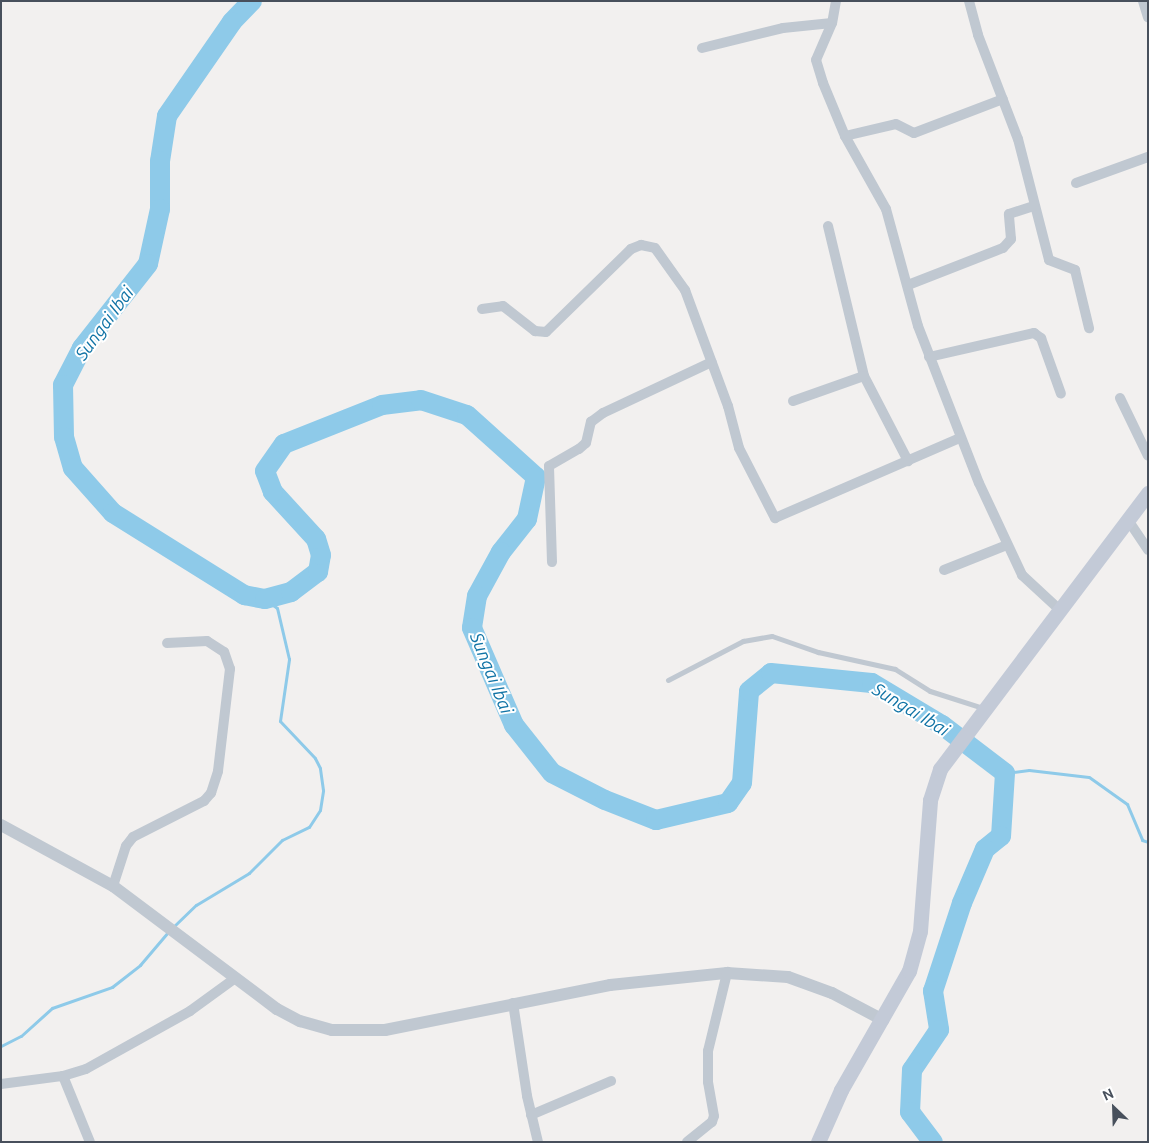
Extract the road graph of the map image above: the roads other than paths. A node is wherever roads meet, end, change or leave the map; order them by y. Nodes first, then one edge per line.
1 (836, 1) edge
2 (968, 1) edge
3 (1144, 1) edge
4 (1148, 17) edge
5 (832, 23) junction
6 (702, 48) dead end
7 (1003, 99) junction
8 (845, 136) junction
9 (1148, 157) edge
10 (1076, 183) dead end
11 (1034, 206) junction
12 (828, 226) dead end
13 (908, 285) junction
14 (482, 309) dead end
15 (1089, 328) dead end
16 (929, 357) junction
17 (712, 362) junction
18 (864, 376) junction
19 (1061, 394) dead end
20 (1120, 398) dead end
21 (793, 401) dead end
22 (960, 438) junction
23 (1148, 456) edge
24 (908, 461) junction
25 (1148, 493) edge
26 (1128, 520) junction
27 (1007, 545) junction
28 (1148, 550) edge
29 (552, 562) dead end
30 (944, 570) dead end
31 (1062, 612) junction
32 (167, 644) dead end
33 (668, 680) dead end
34 (985, 710) junction
35 (1, 825) edge
36 (113, 886) junction
37 (727, 973) junction
38 (234, 979) junction
39 (513, 1003) junction
40 (883, 1020) junction
41 (63, 1076) junction
42 (611, 1081) dead end
43 (1, 1084) edge
44 (531, 1115) junction
45 (90, 1142) edge
46 (538, 1142) edge
47 (687, 1142) edge
48 (818, 1142) edge

1 - 5 street
2 - 7 street
3 - 4 street
5 - 6 street
5 - 8 street
7 - 8 street
7 - 11 street
8 - 13 street
9 - 10 street
11 - 13 street
11 - 15 street
12 - 18 street
13 - 16 street
14 - 17 street
16 - 19 street
16 - 22 street
17 - 24 street
17 - 29 street
18 - 21 street
18 - 24 street
20 - 23 street
22 - 24 street
22 - 27 street
25 - 26 main road
26 - 28 street
26 - 31 main road
27 - 30 street
27 - 31 street
31 - 34 main road
32 - 36 street
33 - 34 lane
34 - 40 main road
35 - 36 street
36 - 38 street
37 - 39 street
37 - 40 street
37 - 47 street
38 - 39 street
38 - 41 street
39 - 44 street
40 - 48 main road
41 - 43 street
41 - 45 street
42 - 44 street
44 - 46 street

